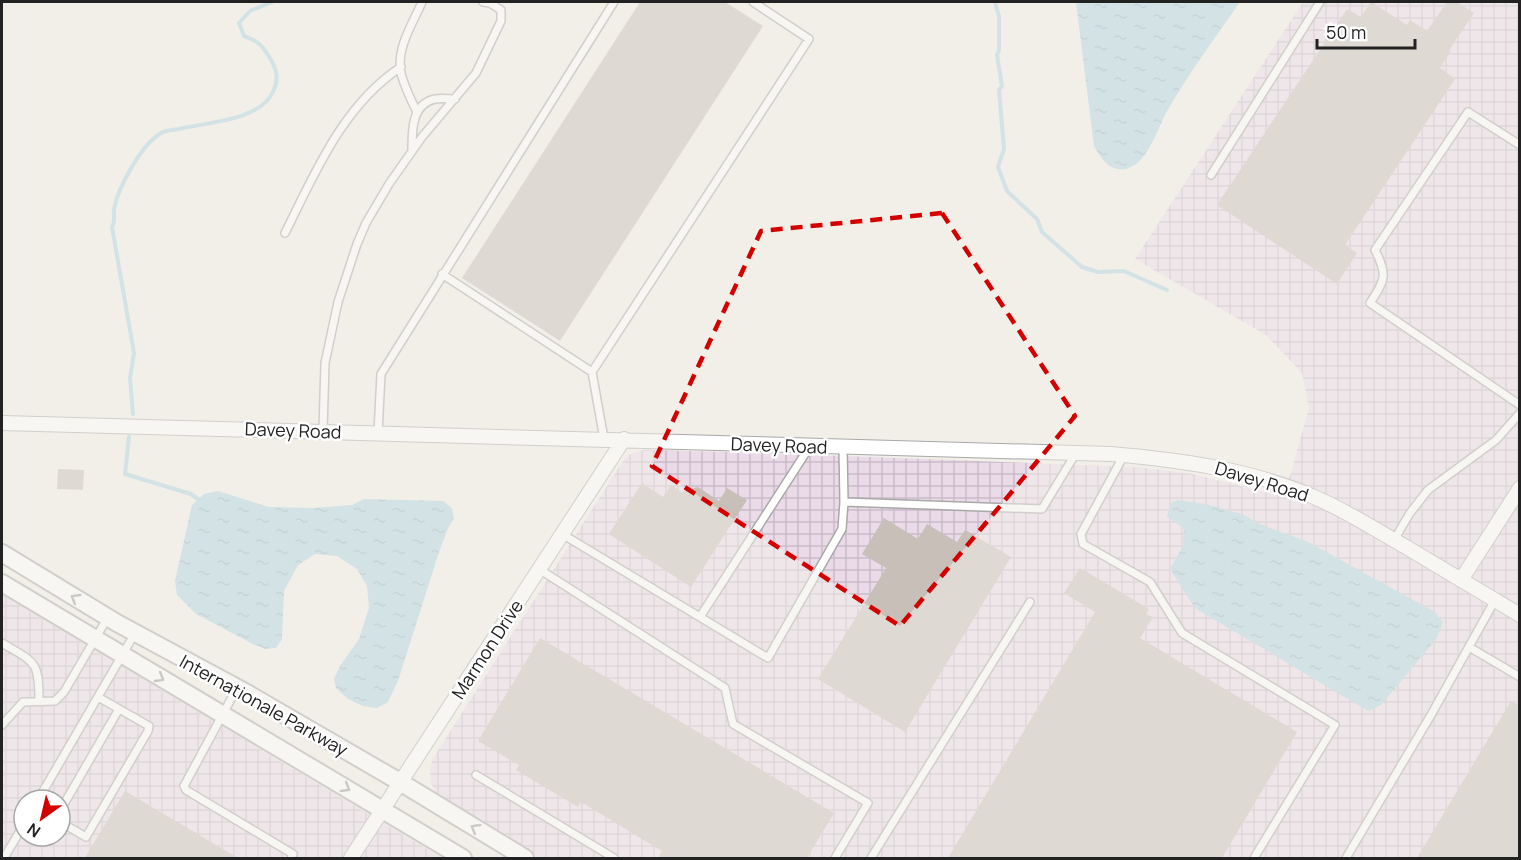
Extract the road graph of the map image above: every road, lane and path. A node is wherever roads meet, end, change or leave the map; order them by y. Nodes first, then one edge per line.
1 (422, 2) edge
2 (483, 2) edge
3 (614, 2) edge
4 (753, 2) edge
5 (1320, 2) edge
6 (401, 67) junction
7 (455, 99) junction
8 (417, 112) junction
9 (1520, 146) edge
10 (412, 151) junction
11 (1211, 175) dead end
12 (285, 233) dead end
13 (442, 274) junction
14 (592, 372) junction
15 (1520, 405) edge
16 (1520, 413) edge
17 (2, 423) edge
18 (323, 431) junction
19 (378, 433) junction
20 (604, 439) junction
21 (624, 439) junction
22 (810, 446) junction
23 (843, 447) junction
24 (1076, 453) junction
25 (1124, 455) junction
26 (1520, 489) edge
27 (844, 502) junction
28 (562, 534) junction
29 (1394, 540) junction
30 (2, 553) edge
31 (539, 569) junction
32 (1461, 580) junction
33 (2, 583) edge
34 (1495, 600) junction
35 (1030, 602) dead end
36 (1520, 615) edge
37 (108, 617) junction
38 (700, 617) junction
39 (135, 633) junction
40 (95, 639) junction
41 (2, 643) edge
42 (1469, 647) junction
43 (123, 656) junction
44 (1520, 677) edge
45 (237, 688) junction
46 (98, 697) junction
47 (39, 701) junction
48 (119, 709) junction
49 (222, 715) junction
50 (2, 725) edge
51 (476, 775) dead end
52 (400, 782) junction
53 (45, 788) edge
54 (72, 790) edge
55 (382, 810) junction
56 (72, 829) edge
57 (12, 844) edge
58 (4, 858) edge
59 (291, 858) edge
60 (351, 858) edge
61 (463, 858) edge
62 (525, 858) edge
63 (614, 858) edge
64 (835, 858) edge
65 (871, 858) edge
66 (1254, 858) edge
67 (1346, 858) edge

1 - 6 lane
2 - 7 lane
3 - 13 lane
4 - 14 lane
5 - 11 lane
6 - 8 lane
6 - 12 lane
7 - 8 lane
7 - 10 lane
8 - 10 lane
9 - 15 lane
10 - 18 lane
13 - 14 lane
13 - 19 lane
14 - 20 lane
16 - 29 lane
17 - 18 street, Davey Road
18 - 19 street, Davey Road
19 - 20 street, Davey Road
20 - 21 street, Davey Road
21 - 22 street, Davey Road
21 - 28 street, Marmon Drive
22 - 23 street, Davey Road
22 - 38 lane
23 - 24 street, Davey Road
23 - 27 lane
24 - 25 street, Davey Road
24 - 27 lane
25 - 29 street, Davey Road
25 - 66 lane
26 - 32 street
27 - 38 lane
28 - 31 street, Marmon Drive
28 - 38 lane
29 - 32 street, Davey Road
37 -> 30 street, Internationale Parkway
31 - 52 street, Marmon Drive
31 - 64 lane
32 - 34 street, Davey Road
33 - 40 street, Internationale Parkway
34 - 36 street, Davey Road
34 - 42 lane
35 - 65 lane
37 - 39 street, Internationale Parkway
37 - 40 lane
39 - 43 lane
39 - 45 street, Internationale Parkway
40 - 43 street, Internationale Parkway
40 - 47 lane
41 - 47 lane
42 - 44 lane
42 - 67 lane
43 - 46 lane
43 -> 49 street, Internationale Parkway
45 - 49 lane
45 - 52 street, Internationale Parkway
46 - 48 lane
46 - 53 lane
47 - 50 lane
48 - 54 lane
48 - 56 lane
49 -> 55 street, Internationale Parkway
49 - 59 lane
51 - 63 lane
52 - 55 street, Marmon Drive
62 -> 52 street, Internationale Parkway
55 - 60 street, Marmon Drive
55 - 61 street, Internationale Parkway
57 - 58 lane

